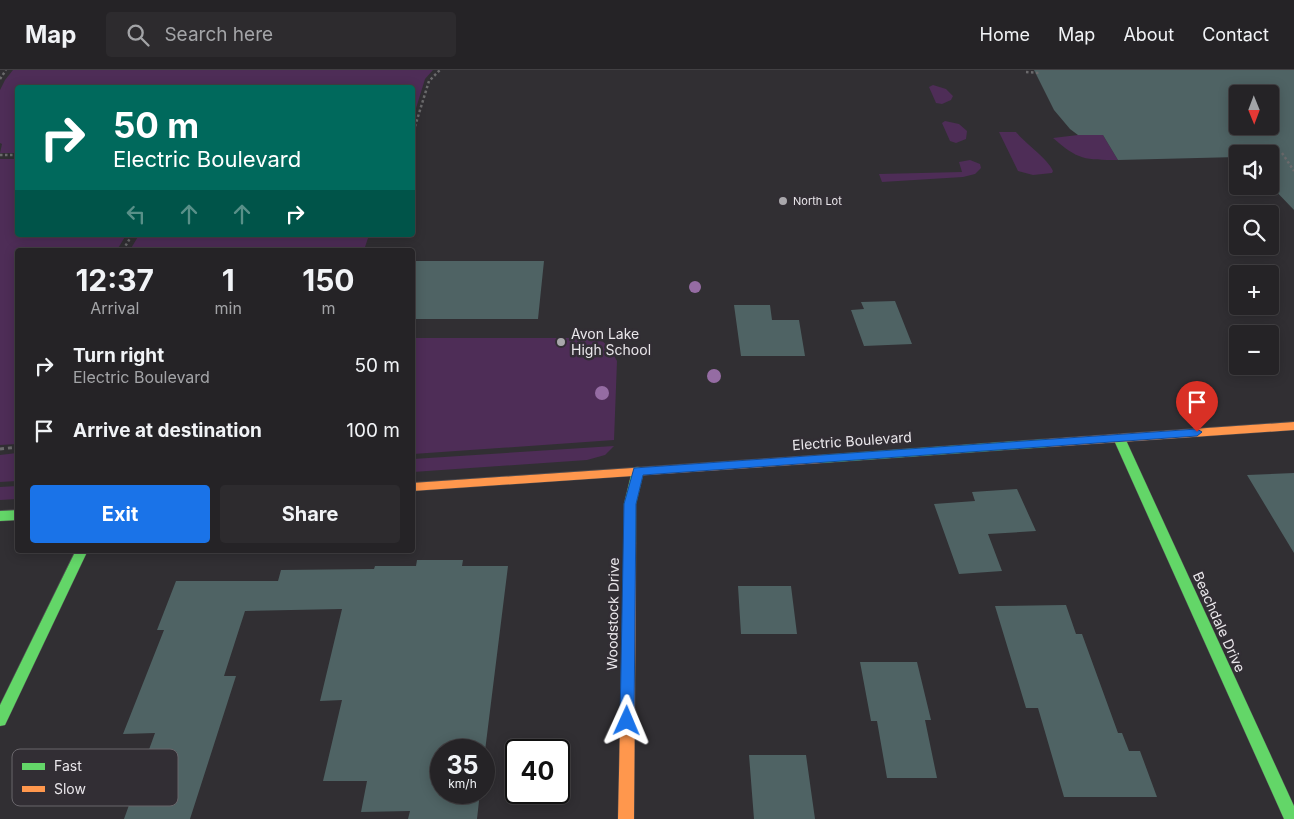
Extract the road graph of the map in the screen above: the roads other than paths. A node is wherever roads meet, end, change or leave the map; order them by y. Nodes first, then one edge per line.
1 (1294, 426) edge
2 (1119, 438) junction
3 (638, 471) junction
4 (415, 487) edge
5 (15, 515) edge
6 (0, 516) edge
7 (81, 553) edge
8 (0, 720) edge
9 (626, 819) edge
10 (1292, 819) edge

1 - 2 street, Electric Boulevard
2 - 3 street, Electric Boulevard
2 - 10 street, Beachdale Drive
3 - 4 street, Electric Boulevard
3 - 9 street, Woodstock Drive
5 - 6 street
7 - 8 street

